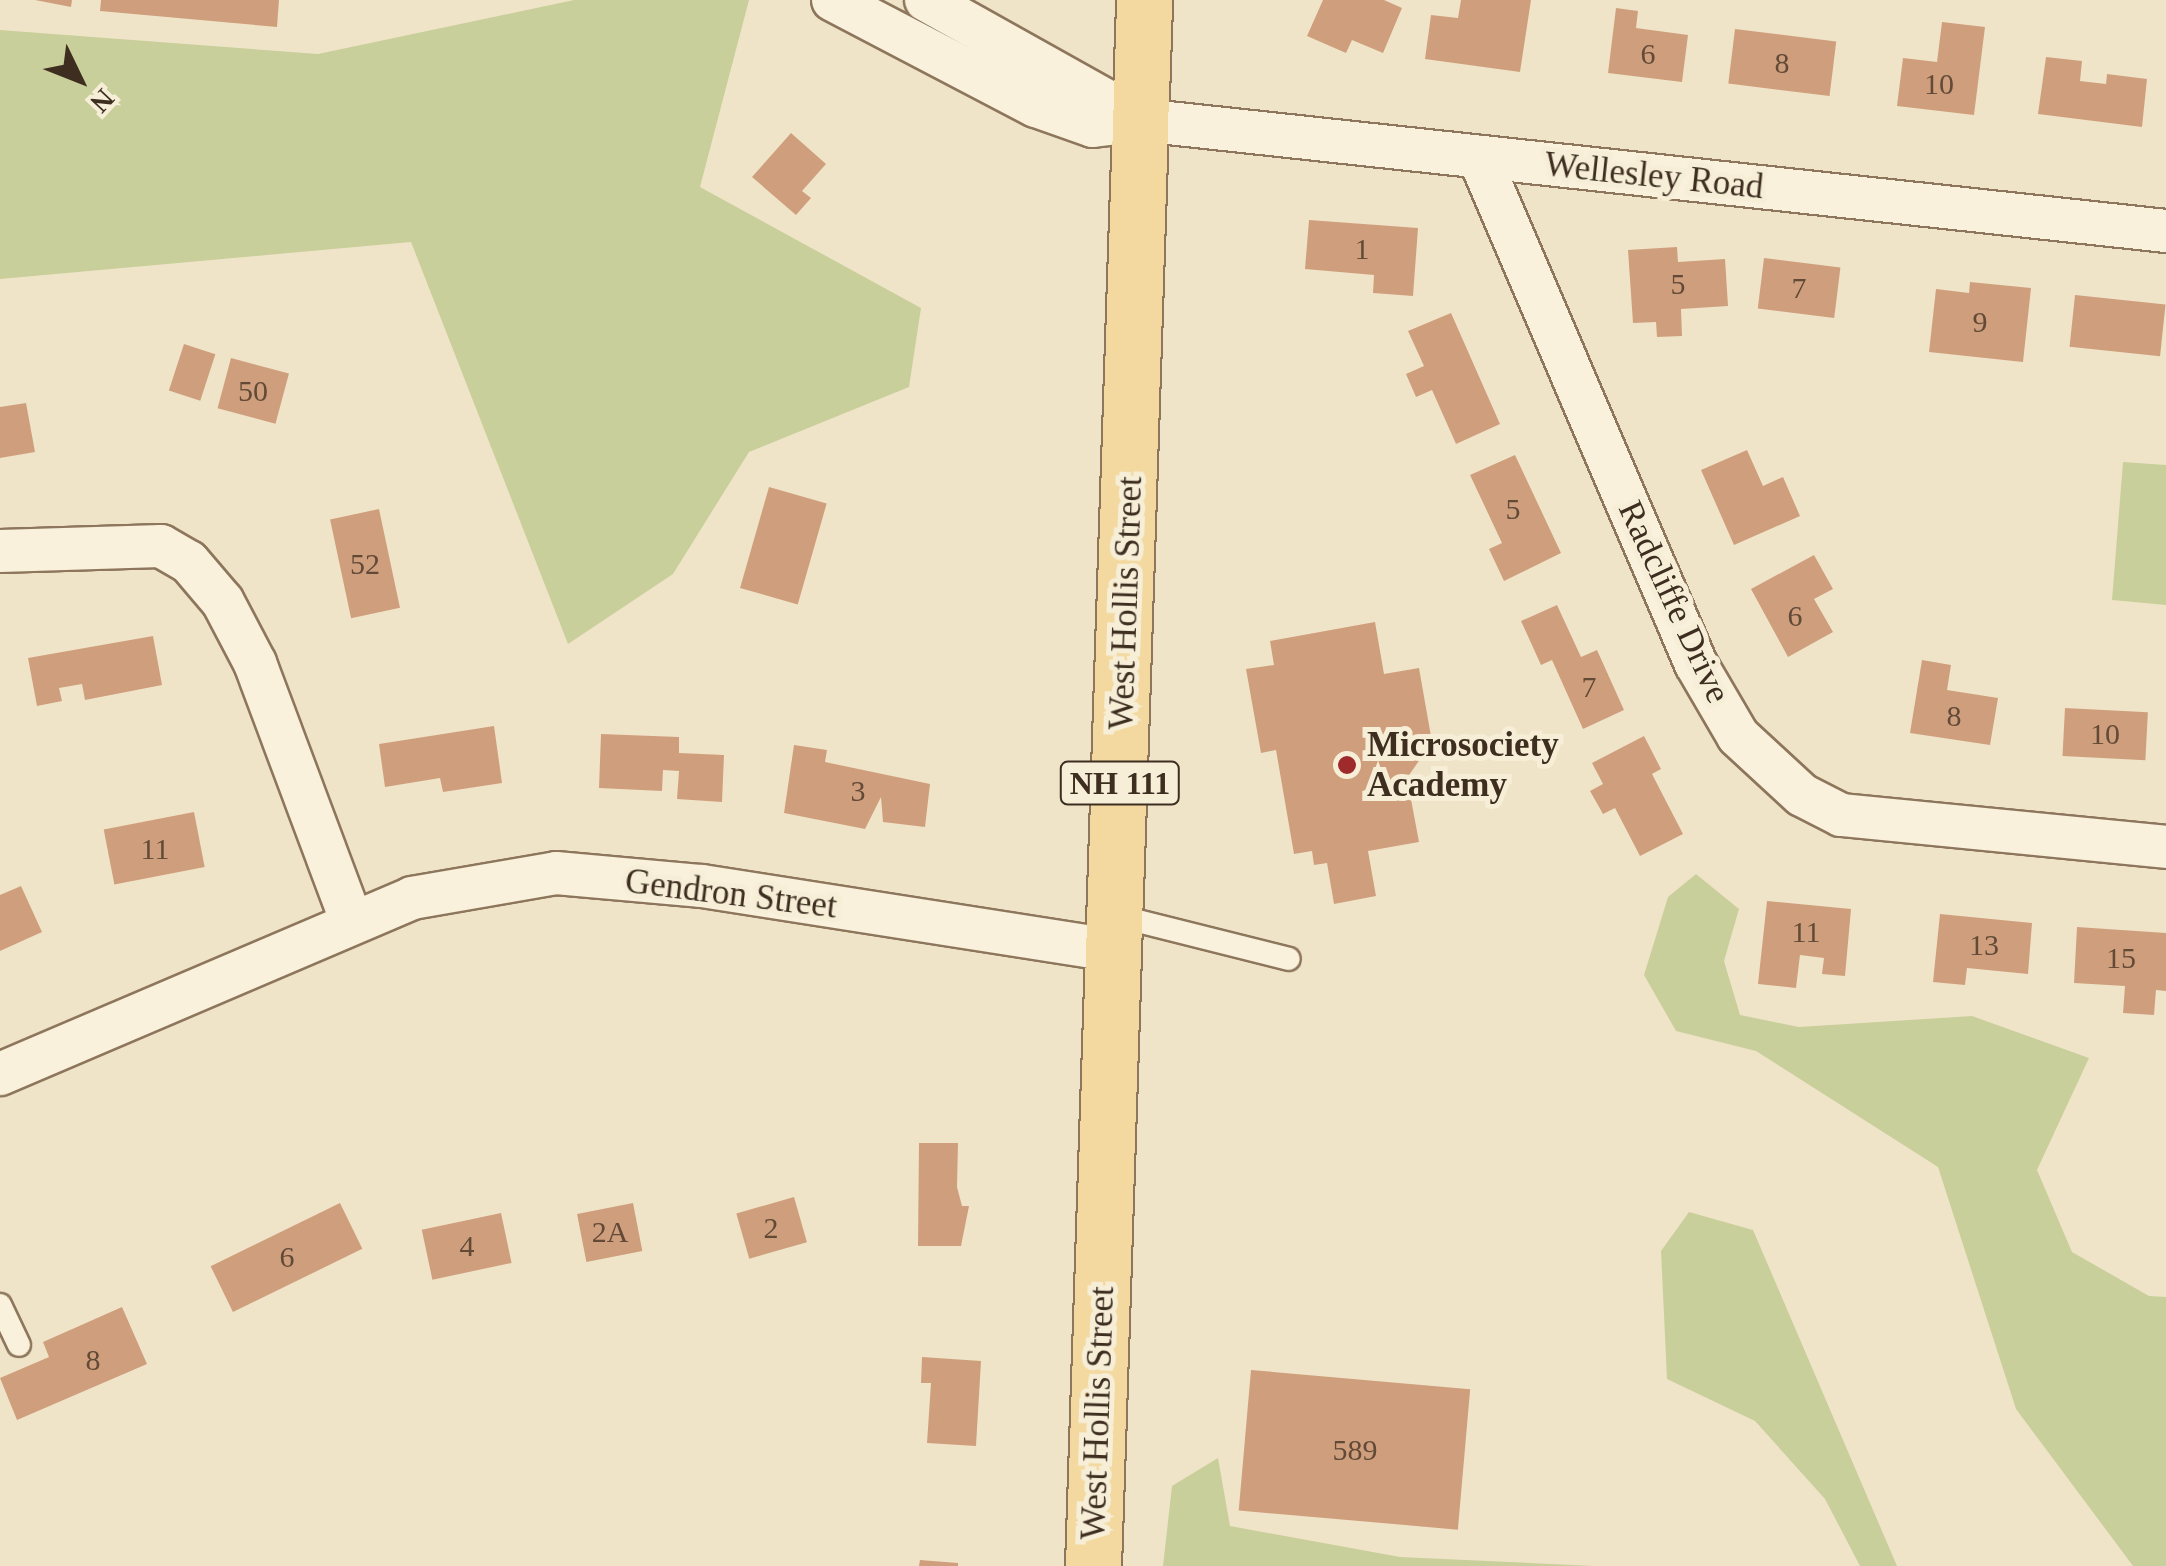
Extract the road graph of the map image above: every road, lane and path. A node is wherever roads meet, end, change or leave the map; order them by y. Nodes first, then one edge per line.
1 (834, 0) edge
2 (926, 0) edge
3 (1144, 0) edge
4 (1141, 120) junction
5 (1479, 157) junction
6 (2166, 231) edge
7 (0, 552) edge
8 (2166, 847) edge
9 (352, 922) junction
10 (1114, 933) junction
11 (1289, 960) dead end
12 (0, 1074) edge
13 (0, 1304) edge
14 (19, 1345) dead end
15 (1092, 1566) edge

1 - 4 street, Wellesley Road
2 - 4 street
3 - 4 main road, West Hollis Street / NH 111
4 - 5 street, Wellesley Road
4 - 10 main road, West Hollis Street / NH 111
5 - 6 street, Wellesley Road
5 - 8 street, Radcliffe Drive
7 - 9 street
9 - 10 street, Gendron Street
9 - 12 street, Gendron Street
10 - 11 lane
10 - 15 main road, West Hollis Street / NH 111
13 - 14 lane

